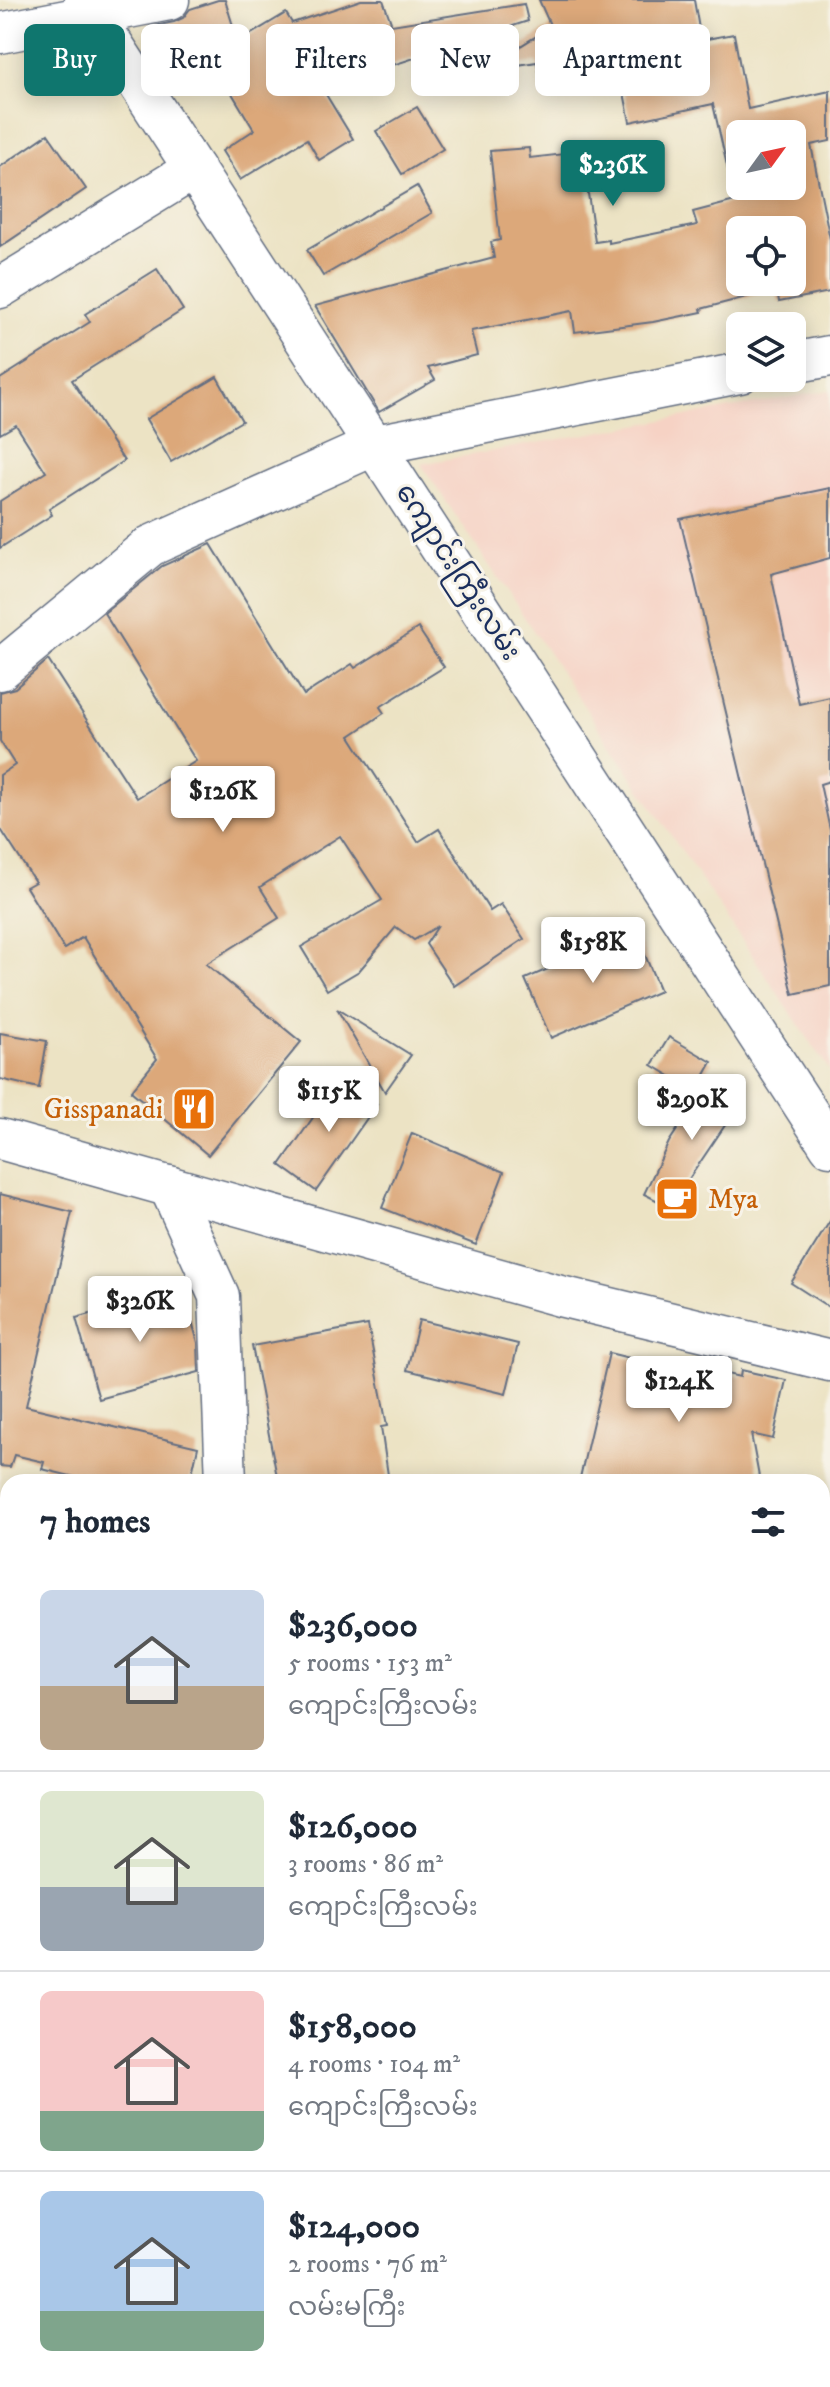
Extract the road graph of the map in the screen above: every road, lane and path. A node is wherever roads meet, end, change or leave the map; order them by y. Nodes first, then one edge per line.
1 (169, 0) edge
2 (89, 8) edge
3 (0, 33) edge
4 (194, 169) junction
5 (0, 288) edge
6 (830, 356) edge
7 (806, 360) edge
8 (726, 376) edge
9 (375, 445) junction
10 (0, 670) edge
11 (0, 1139) edge
12 (830, 1146) edge
13 (169, 1186) junction
14 (830, 1361) edge
15 (226, 1474) edge

1 - 2 street
2 - 3 street
2 - 4 street, ကျောင်းကြီးလမ်း
4 - 5 street
4 - 9 street, ကျောင်းကြီးလမ်း
6 - 7 street
8 - 9 street
9 - 10 street
9 - 12 street, ကျောင်းကြီးလမ်း
11 - 13 street
13 - 14 street
13 - 15 street

